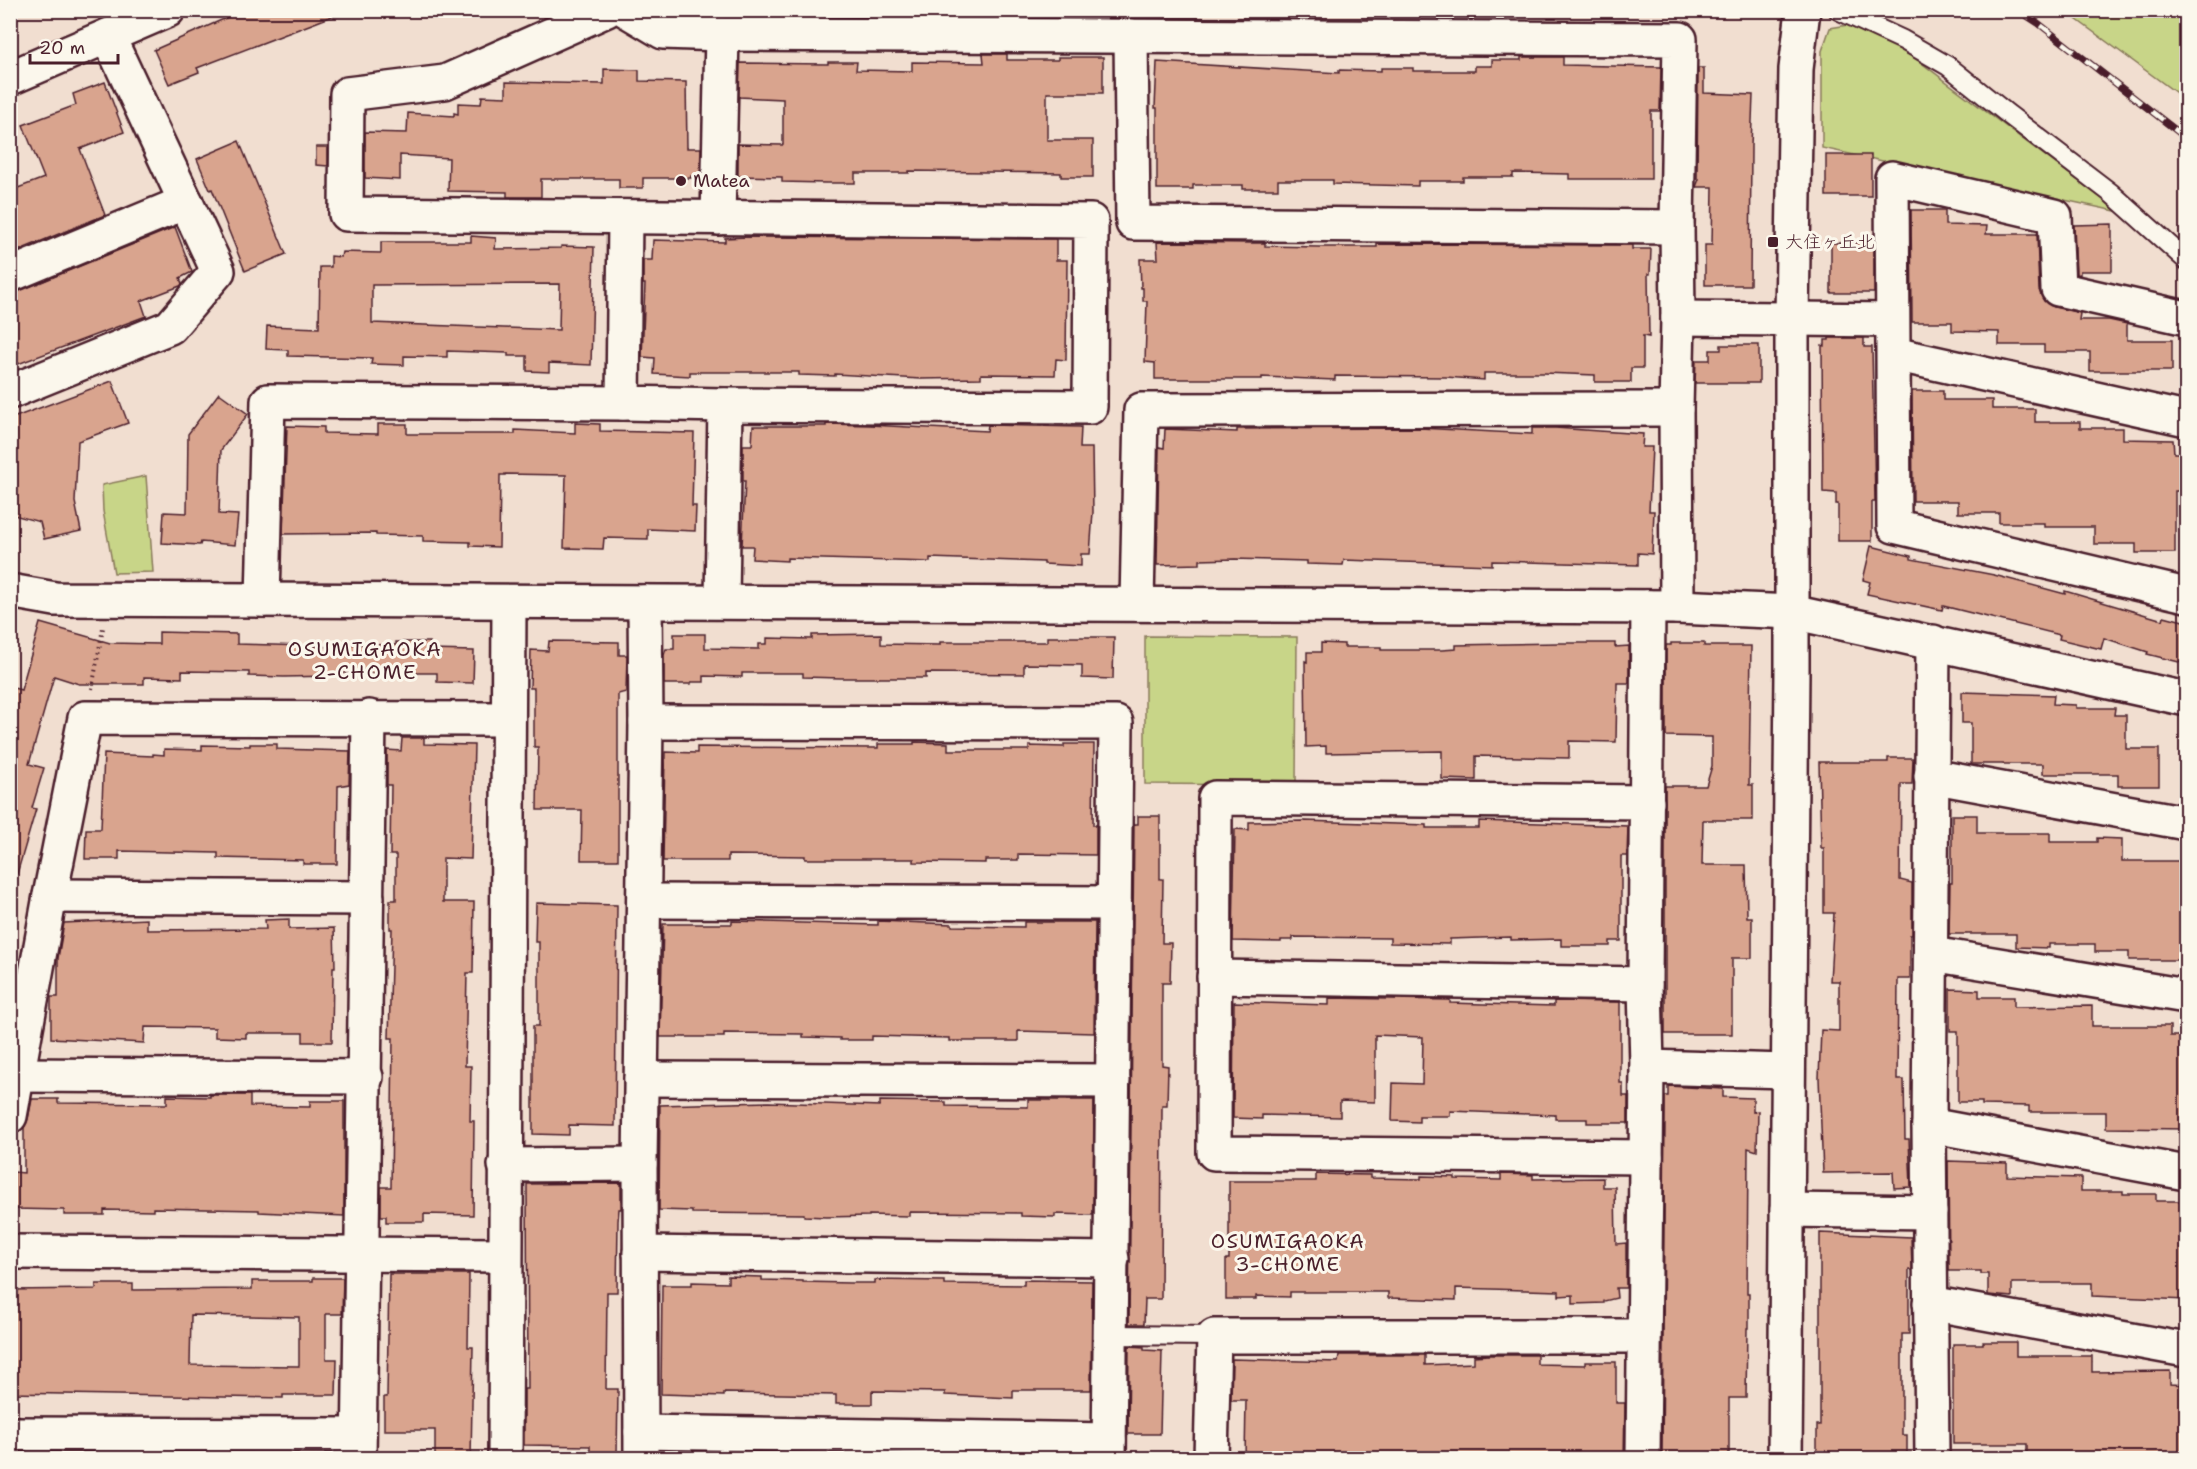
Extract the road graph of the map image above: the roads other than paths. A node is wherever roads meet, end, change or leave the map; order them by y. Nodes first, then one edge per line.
1 (168, 10) edge
2 (607, 10) edge
3 (626, 10) edge
4 (1803, 10) edge
5 (1838, 10) edge
6 (722, 34) junction
7 (108, 36) junction
8 (1131, 36) junction
9 (10, 78) edge
10 (186, 202) junction
11 (626, 217) junction
12 (718, 218) junction
13 (1677, 227) junction
14 (2187, 260) edge
15 (10, 275) edge
16 (1792, 317) junction
17 (1678, 318) junction
18 (2187, 318) edge
19 (1892, 320) junction
20 (1894, 354) junction
21 (10, 392) edge
22 (623, 403) junction
23 (725, 405) junction
24 (1676, 409) junction
25 (2187, 419) edge
26 (10, 591) edge
27 (2187, 596) edge
28 (263, 600) junction
29 (722, 601) junction
30 (509, 602) junction
31 (645, 602) junction
32 (1137, 604) junction
33 (1662, 607) junction
34 (1792, 612) junction
35 (1933, 642) junction
36 (2187, 699) edge
37 (369, 717) junction
38 (508, 719) junction
39 (646, 722) junction
40 (1931, 776) junction
41 (1647, 802) junction
42 (2187, 823) edge
43 (50, 896) junction
44 (367, 898) junction
45 (644, 901) junction
46 (1114, 903) junction
47 (1932, 954) junction
48 (1214, 977) junction
49 (1646, 984) junction
50 (2187, 996) edge
51 (1647, 1068) junction
52 (1787, 1071) junction
53 (17, 1075) junction
54 (366, 1077) junction
55 (641, 1079) junction
56 (1113, 1081) junction
57 (10, 1116) edge
58 (1929, 1125) junction
59 (1646, 1157) junction
60 (640, 1164) junction
61 (505, 1165) junction
62 (2187, 1173) edge
63 (1787, 1210) junction
64 (1929, 1212) junction
65 (10, 1252) edge
66 (640, 1253) junction
67 (363, 1255) junction
68 (505, 1255) junction
69 (1112, 1259) junction
70 (1930, 1304) junction
71 (1111, 1335) junction
72 (1214, 1336) junction
73 (1643, 1336) junction
74 (2187, 1350) edge
75 (10, 1434) edge
76 (641, 1445) edge
77 (359, 1447) edge
78 (1109, 1449) edge
79 (504, 1458) edge
80 (1211, 1458) edge
81 (1643, 1458) edge
82 (1785, 1458) edge
83 (1932, 1458) edge

1 - 7 street
2 - 11 street
3 - 6 street
4 - 16 street
5 - 14 lane
6 - 8 street
6 - 12 street
7 - 9 street
7 - 10 street
8 - 13 street
8 - 13 street
10 - 15 street
10 - 21 street
11 - 12 street
11 - 22 street
12 - 23 street
13 - 17 street
16 - 17 street
16 - 19 street
16 - 34 street
17 - 24 street
18 - 19 street
19 - 20 street
20 - 25 street
20 - 27 street
22 - 23 street
22 - 28 street
23 - 29 street
24 - 32 street
24 - 33 street
26 - 28 street
28 - 30 street
29 - 31 street
29 - 32 street
30 - 31 street
30 - 38 street
31 - 39 street
32 - 33 street
33 - 34 street
33 - 41 street
34 - 35 street
34 - 52 street
35 - 36 street
35 - 40 street
37 - 38 street
37 - 43 street
37 - 44 street
38 - 61 street
39 - 45 street
39 - 46 street
40 - 42 street
40 - 47 street
41 - 48 street
41 - 49 street
43 - 44 street
43 - 53 street
44 - 54 street
45 - 46 street
45 - 55 street
46 - 56 street
47 - 50 street
47 - 58 street
48 - 49 street
48 - 59 street
49 - 51 street
51 - 52 street
51 - 59 street
52 - 63 street
53 - 54 street
53 - 57 street
54 - 67 street
55 - 56 street
55 - 60 street
56 - 69 street
58 - 62 street
58 - 64 street
59 - 73 street
60 - 61 street
60 - 66 street
61 - 68 street
63 - 64 street
63 - 82 street
64 - 70 street
65 - 67 street
66 - 69 street
66 - 76 street
67 - 68 street
67 - 77 street
68 - 79 street
69 - 71 street
70 - 74 street
70 - 83 street
71 - 72 lane
71 - 78 street
72 - 73 street
72 - 80 street
73 - 81 street
75 - 77 street
76 - 78 street

